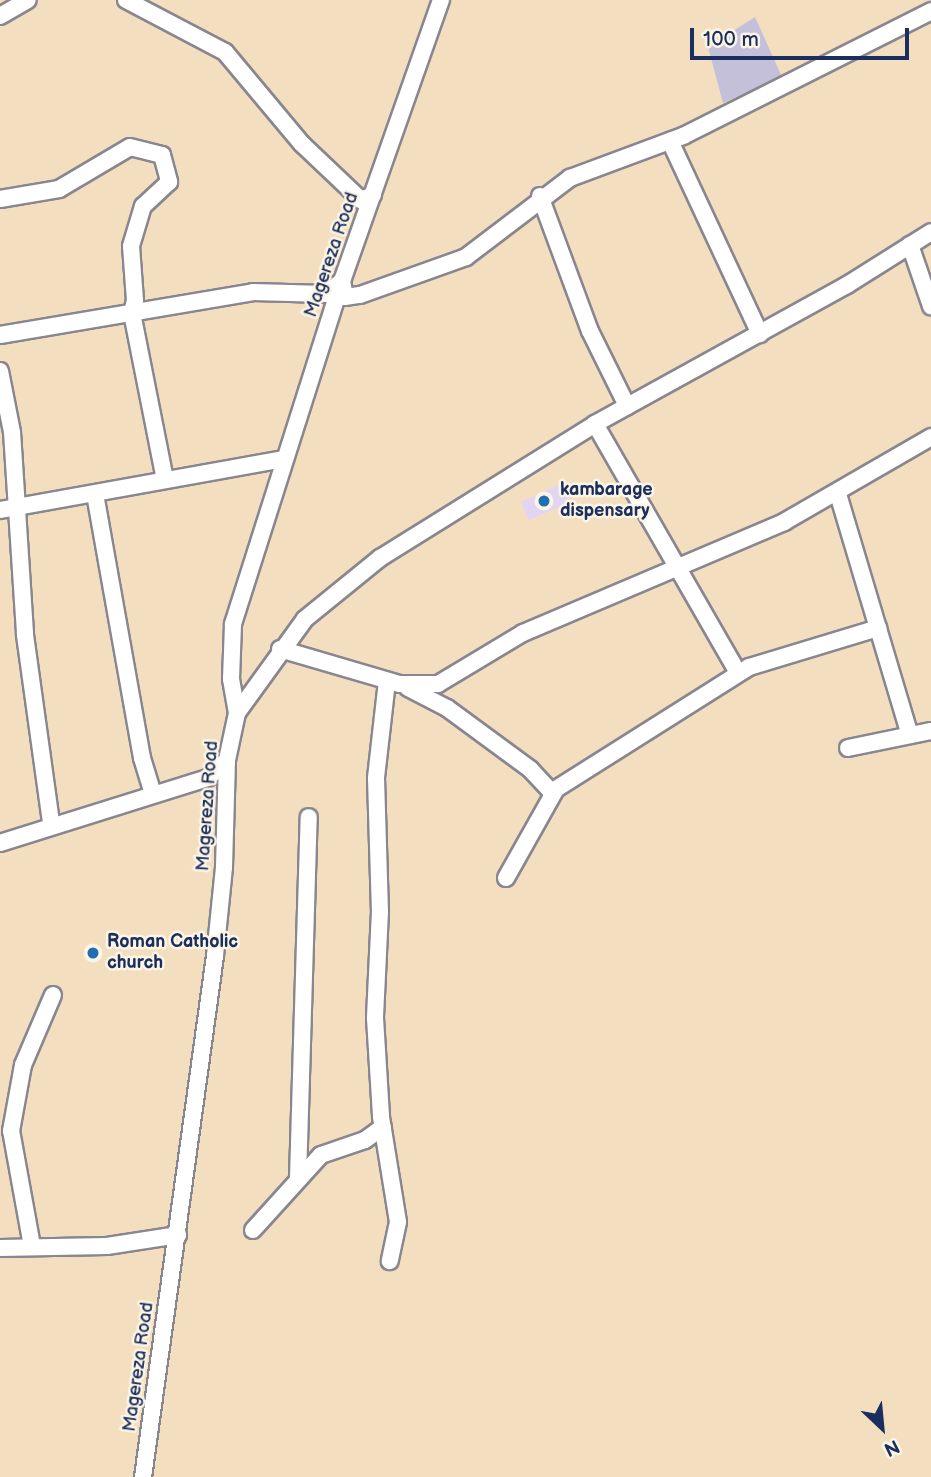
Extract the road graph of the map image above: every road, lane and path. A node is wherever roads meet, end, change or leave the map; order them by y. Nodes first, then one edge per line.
1 (28, 0) edge
2 (126, 0) edge
3 (441, 0) edge
4 (931, 11) edge
5 (0, 16) edge
6 (670, 141) junction
7 (373, 195) junction
8 (540, 197) junction
9 (0, 199) edge
10 (931, 232) edge
11 (910, 245) junction
12 (342, 281) junction
13 (931, 306) edge
14 (132, 313) junction
15 (760, 334) junction
16 (0, 335) edge
17 (0, 371) edge
18 (627, 407) junction
19 (596, 424) junction
20 (931, 438) edge
21 (283, 459) junction
22 (165, 479) junction
23 (95, 494) junction
24 (838, 494) junction
25 (7, 509) edge
26 (674, 566) junction
27 (878, 628) junction
28 (280, 649) junction
29 (738, 673) junction
30 (394, 682) junction
31 (237, 713) junction
32 (931, 731) edge
33 (909, 732) junction
34 (848, 748) dead end
35 (227, 760) junction
36 (153, 793) junction
37 (552, 793) junction
38 (309, 817) dead end
39 (51, 823) junction
40 (0, 843) edge
41 (506, 878) dead end
42 (53, 995) dead end
43 (383, 1127) junction
44 (298, 1178) junction
45 (253, 1230) dead end
46 (178, 1235) junction
47 (32, 1246) junction
48 (0, 1248) edge
49 (390, 1261) dead end
50 (143, 1477) edge

1 - 5 street
2 - 7 street
3 - 7 street, Magereza Road
4 - 6 street
6 - 8 street
6 - 15 street
7 - 12 street, Magereza Road
8 - 12 street
8 - 18 street
9 - 14 street
10 - 11 street
11 - 13 street
11 - 15 street
12 - 14 street
12 - 21 street, Magereza Road
14 - 16 street
14 - 22 street
15 - 18 street
17 - 25 street
18 - 19 street
19 - 26 street
19 - 28 street
20 - 24 street
21 - 22 street
21 - 31 street, Magereza Road
22 - 23 street
23 - 25 street
23 - 36 street
24 - 26 street
24 - 27 street
25 - 39 street
26 - 29 street
26 - 30 street
27 - 29 street
27 - 33 street
28 - 30 street
28 - 31 street
29 - 37 street
30 - 37 street
30 - 43 street
31 - 35 street, Magereza Road
32 - 33 street
33 - 34 street
35 - 36 street
35 - 46 street, Magereza Road
36 - 39 street
37 - 41 street
38 - 44 street
39 - 40 street
42 - 47 street
43 - 44 street
43 - 49 street
44 - 45 street
46 - 47 street
46 - 50 street, Magereza Road
47 - 48 street

